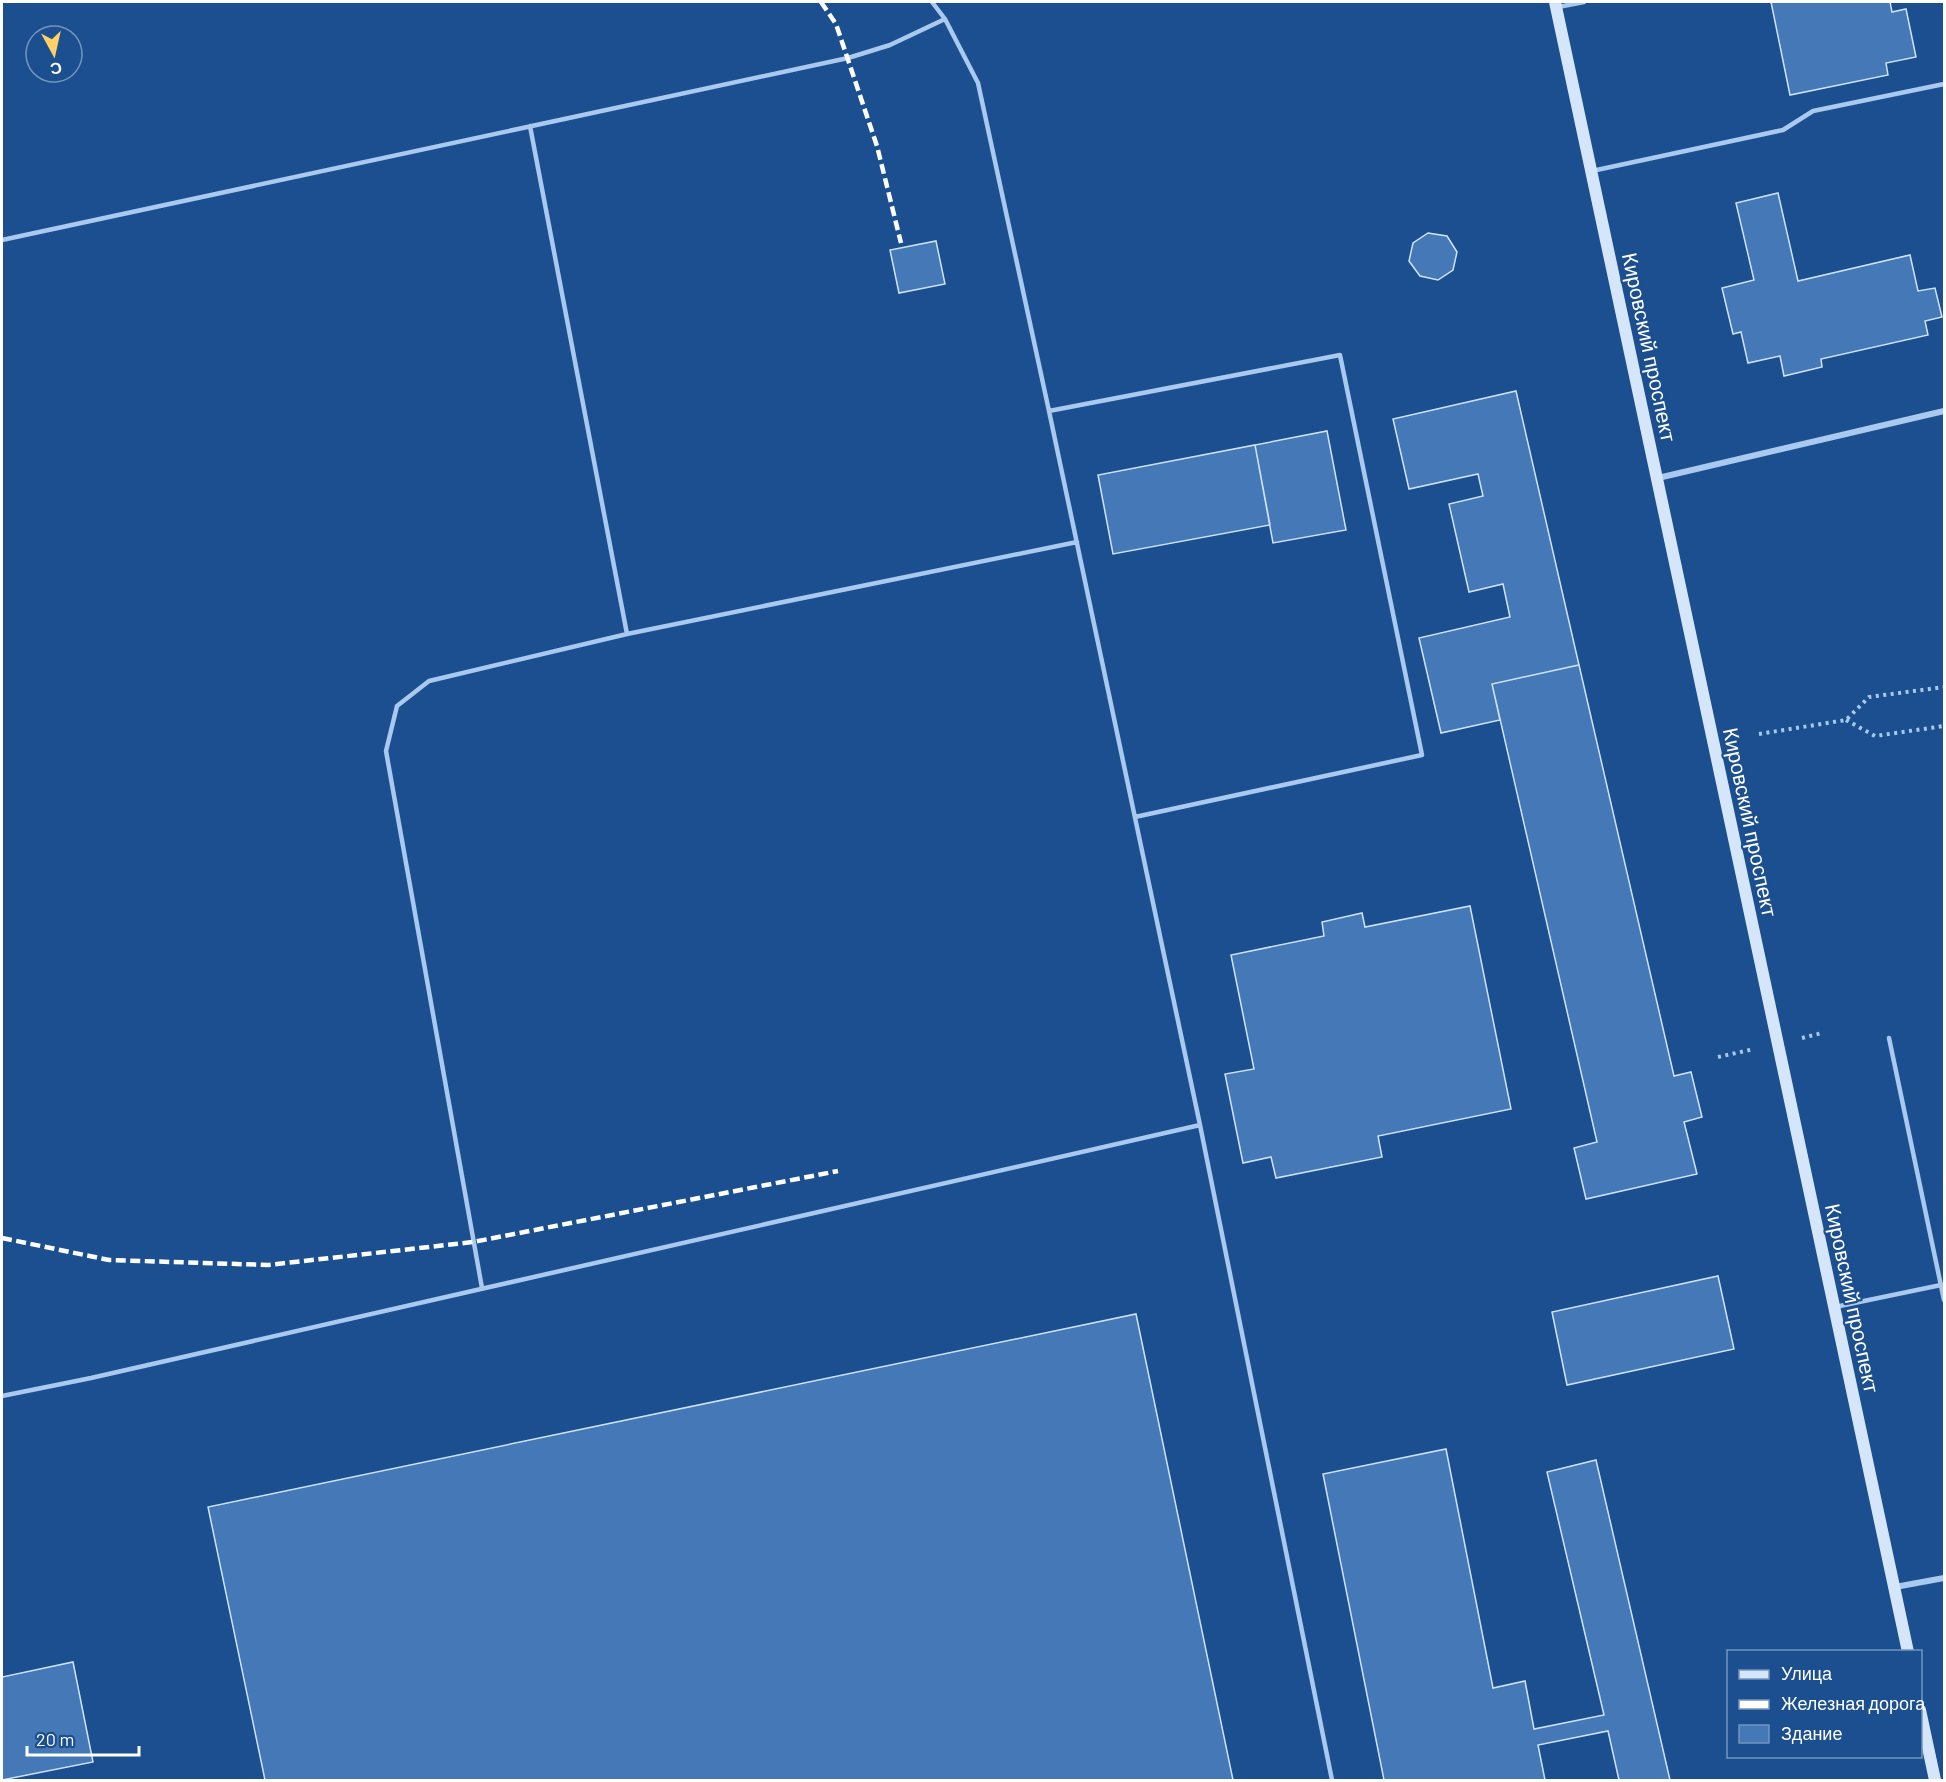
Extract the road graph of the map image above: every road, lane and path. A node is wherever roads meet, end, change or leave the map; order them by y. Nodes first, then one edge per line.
1 (932, 2) edge
2 (1584, 2) edge
3 (1555, 4) edge
4 (945, 19) junction
5 (1944, 84) edge
6 (530, 126) junction
7 (1592, 171) junction
8 (2, 240) edge
9 (1049, 411) junction
10 (1944, 411) edge
11 (1658, 478) junction
12 (1077, 542) junction
13 (627, 634) junction
14 (1944, 687) edge
15 (1846, 720) junction
16 (1944, 726) edge
17 (1759, 734) dead end
18 (1135, 818) junction
19 (1889, 1038) dead end
20 (1200, 1125) junction
21 (1941, 1285) junction
22 (482, 1288) junction
23 (1944, 1300) edge
24 (1835, 1307) junction
25 (2, 1396) edge
26 (1944, 1578) edge
27 (1895, 1587) junction
28 (1908, 1650) edge
29 (1922, 1719) edge
30 (1332, 1780) edge
31 (1935, 1780) edge

1 - 4 lane
2 - 3 lane
3 - 7 main road, Кировский проспект
4 - 6 lane
4 - 9 lane
5 - 7 lane
6 - 8 lane
6 - 13 lane
7 - 11 main road, Кировский проспект
9 - 12 lane
9 - 18 lane
10 - 11 street
11 - 24 main road, Кировский проспект
12 - 13 lane
12 - 18 lane
13 - 22 lane
14 - 15 path
15 - 16 path
15 - 17 path
18 - 20 lane
19 - 21 lane
20 - 22 lane
20 - 30 lane
21 - 23 lane
21 - 24 lane
22 - 25 lane
24 - 27 main road, Кировский проспект
26 - 27 street
27 - 28 main road, Кировский проспект
29 - 31 main road

